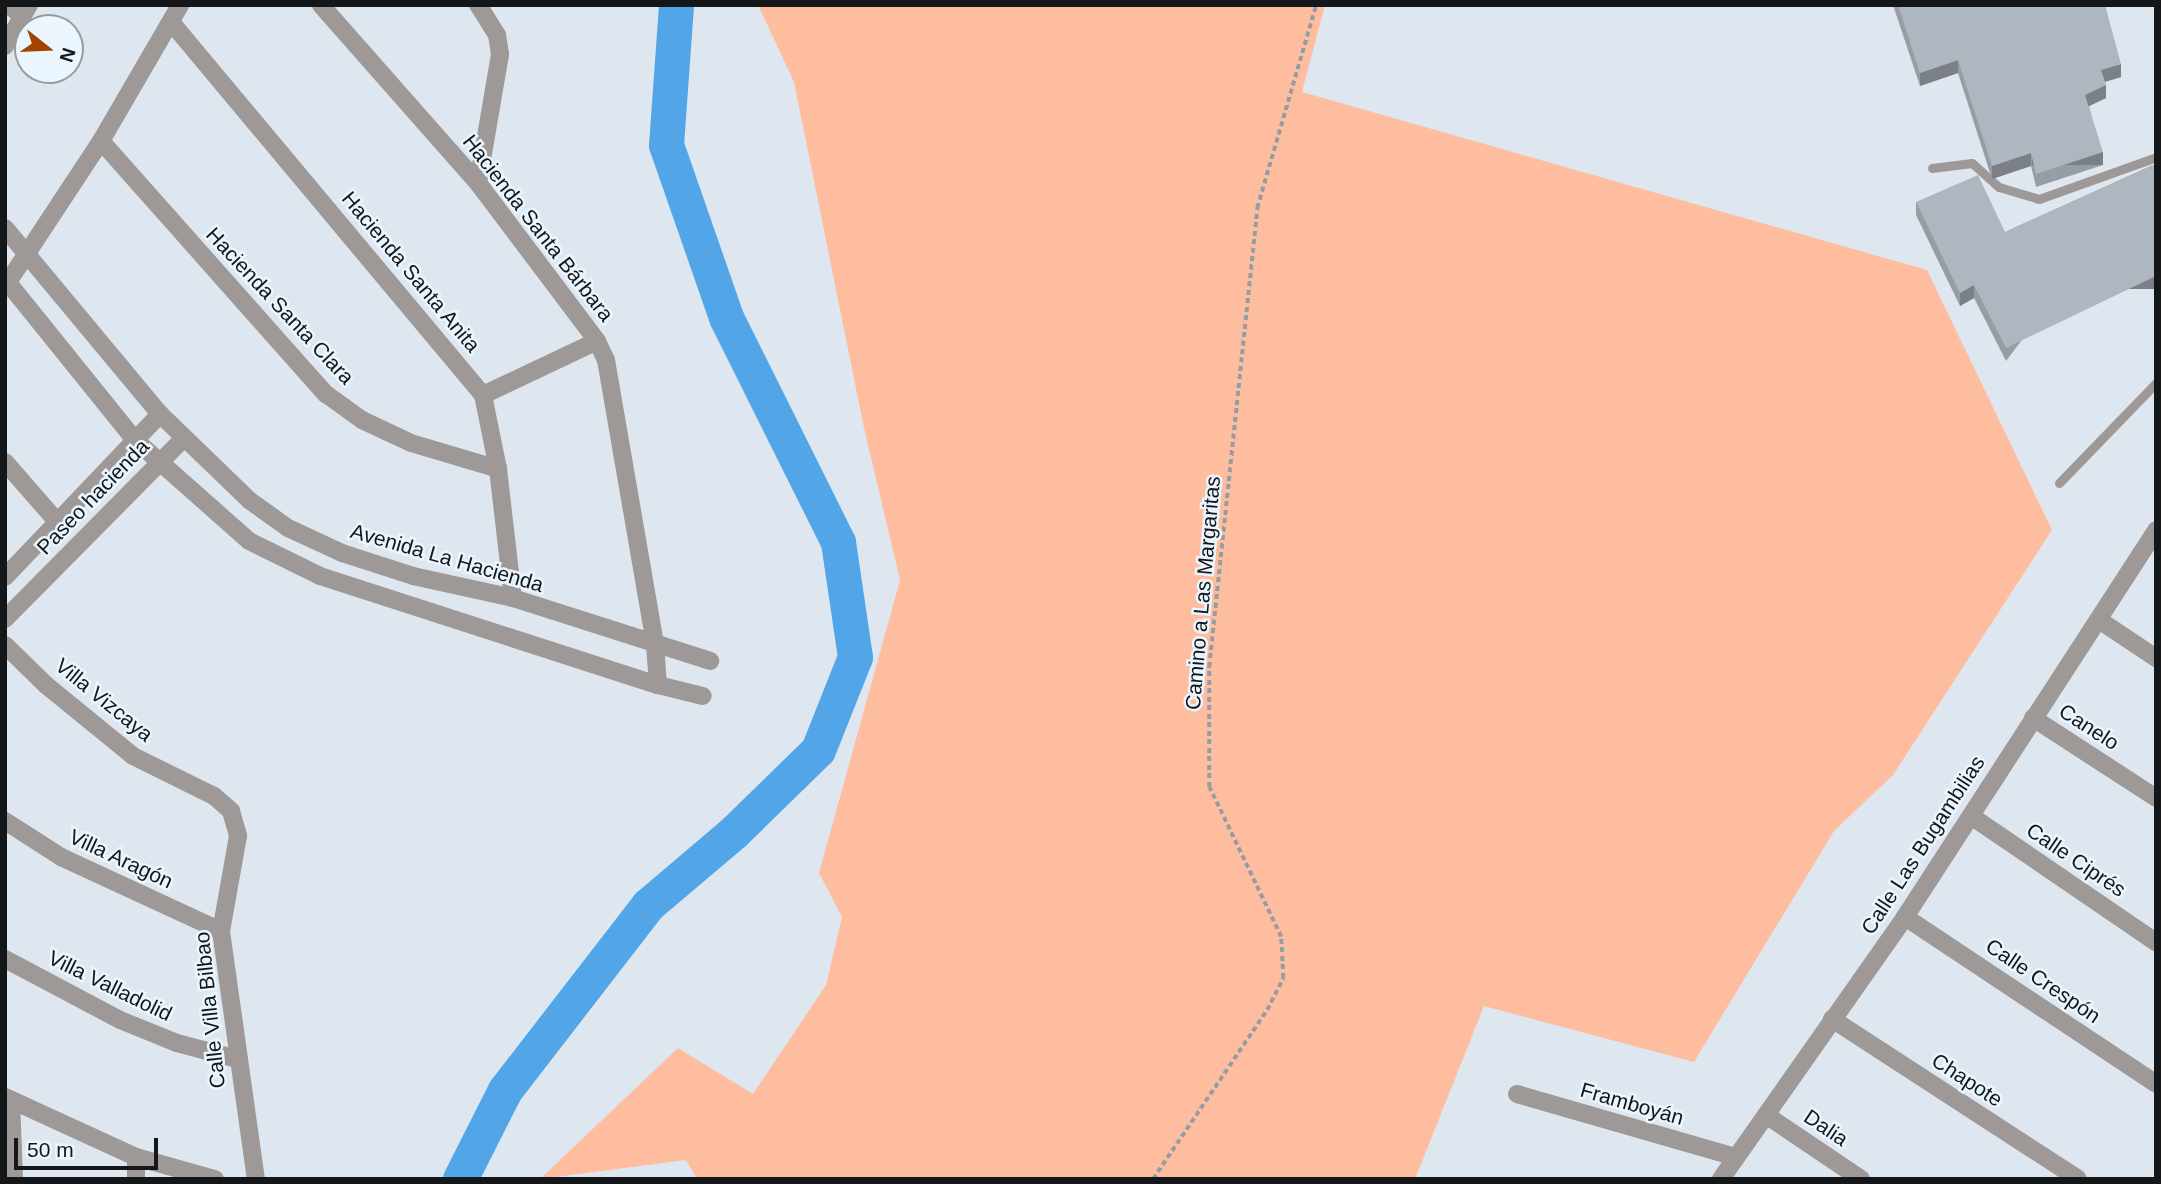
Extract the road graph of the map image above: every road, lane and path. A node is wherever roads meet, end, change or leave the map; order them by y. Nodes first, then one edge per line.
1 (180, 5) edge
2 (321, 5) edge
3 (478, 5) edge
4 (1316, 5) edge
5 (20, 9) edge
6 (171, 22) junction
7 (5, 46) edge
8 (101, 141) junction
9 (2156, 157) edge
10 (1932, 167) dead end
11 (478, 183) junction
12 (5, 228) edge
13 (28, 256) junction
14 (7, 280) edge
15 (597, 341) junction
16 (2156, 383) edge
17 (483, 395) junction
18 (160, 414) junction
19 (184, 438) junction
20 (135, 440) junction
21 (160, 461) junction
22 (5, 462) edge
23 (498, 469) junction
24 (2059, 484) dead end
25 (59, 524) junction
26 (2156, 530) edge
27 (5, 577) edge
28 (513, 598) junction
29 (5, 619) edge
30 (2098, 620) junction
31 (5, 645) edge
32 (655, 645) junction
33 (2156, 658) edge
34 (710, 661) dead end
35 (658, 685) junction
36 (703, 696) dead end
37 (2033, 718) junction
38 (2156, 797) edge
39 (1971, 816) junction
40 (5, 821) edge
41 (238, 836) joint
42 (1905, 917) junction
43 (221, 931) junction
44 (2156, 942) edge
45 (5, 959) edge
46 (1832, 1019) junction
47 (237, 1059) junction
48 (2156, 1084) edge
49 (1517, 1094) dead end
50 (8, 1098) edge
51 (1766, 1115) junction
52 (136, 1157) junction
53 (1735, 1157) junction
54 (14, 1179) edge
55 (136, 1179) edge
56 (215, 1179) edge
57 (256, 1179) edge
58 (1153, 1179) edge
59 (1721, 1179) edge
60 (1861, 1179) edge
61 (2078, 1179) edge

1 - 6 street
2 - 11 street, Hacienda Santa Bárbara
3 - 11 street
4 - 58 path, Camino a Las Margaritas
5 - 7 street
6 - 8 street
6 - 17 street, Hacienda Santa Anita
8 - 13 street
8 - 23 street, Hacienda Santa Clara
9 - 10 lane
11 - 15 street, Hacienda Santa Bárbara
12 - 13 street, Avenida La Hacienda
13 - 14 street
13 - 18 street, Avenida La Hacienda
14 - 20 street
15 - 17 street
15 - 32 street, Hacienda Santa Bárbara
16 - 24 lane
17 - 23 street, Hacienda Santa Anita
18 - 19 street, Avenida La Hacienda
18 - 20 street, Paseo hacienda
19 - 21 street, Paseo hacienda
19 - 28 street, Avenida La Hacienda
20 - 21 street
20 - 25 street, Paseo hacienda
21 - 29 street, Paseo hacienda
21 - 35 street
22 - 25 street
23 - 28 street, Hacienda Santa Anita
25 - 27 street, Paseo hacienda
26 - 30 street, Calle Las Bugambilias
28 - 32 street, Avenida La Hacienda
30 - 33 street
30 - 37 street, Calle Las Bugambilias
31 - 41 street, Villa Vizcaya
32 - 34 street, Avenida La Hacienda
32 - 35 street, Hacienda Santa Bárbara
35 - 36 street
37 - 38 street, Canelo
37 - 39 street, Calle Las Bugambilias
39 - 42 street, Calle Las Bugambilias
39 - 44 street, Calle Ciprés
40 - 43 street, Villa Aragón
41 - 43 street, Calle Villa Bilbao
42 - 46 street, Calle Las Bugambilias
42 - 48 street, Calle Crespón
43 - 47 street, Calle Villa Bilbao
45 - 47 street, Villa Valladolid
46 - 51 street, Calle Las Bugambilias
46 - 61 street, Chapote
47 - 57 street, Calle Villa Bilbao
49 - 53 street, Framboyán
50 - 52 street
50 - 54 street
51 - 53 street, Calle Las Bugambilias
51 - 60 street, Dalia
52 - 55 street
52 - 56 street
53 - 59 street, Calle Las Bugambilias

